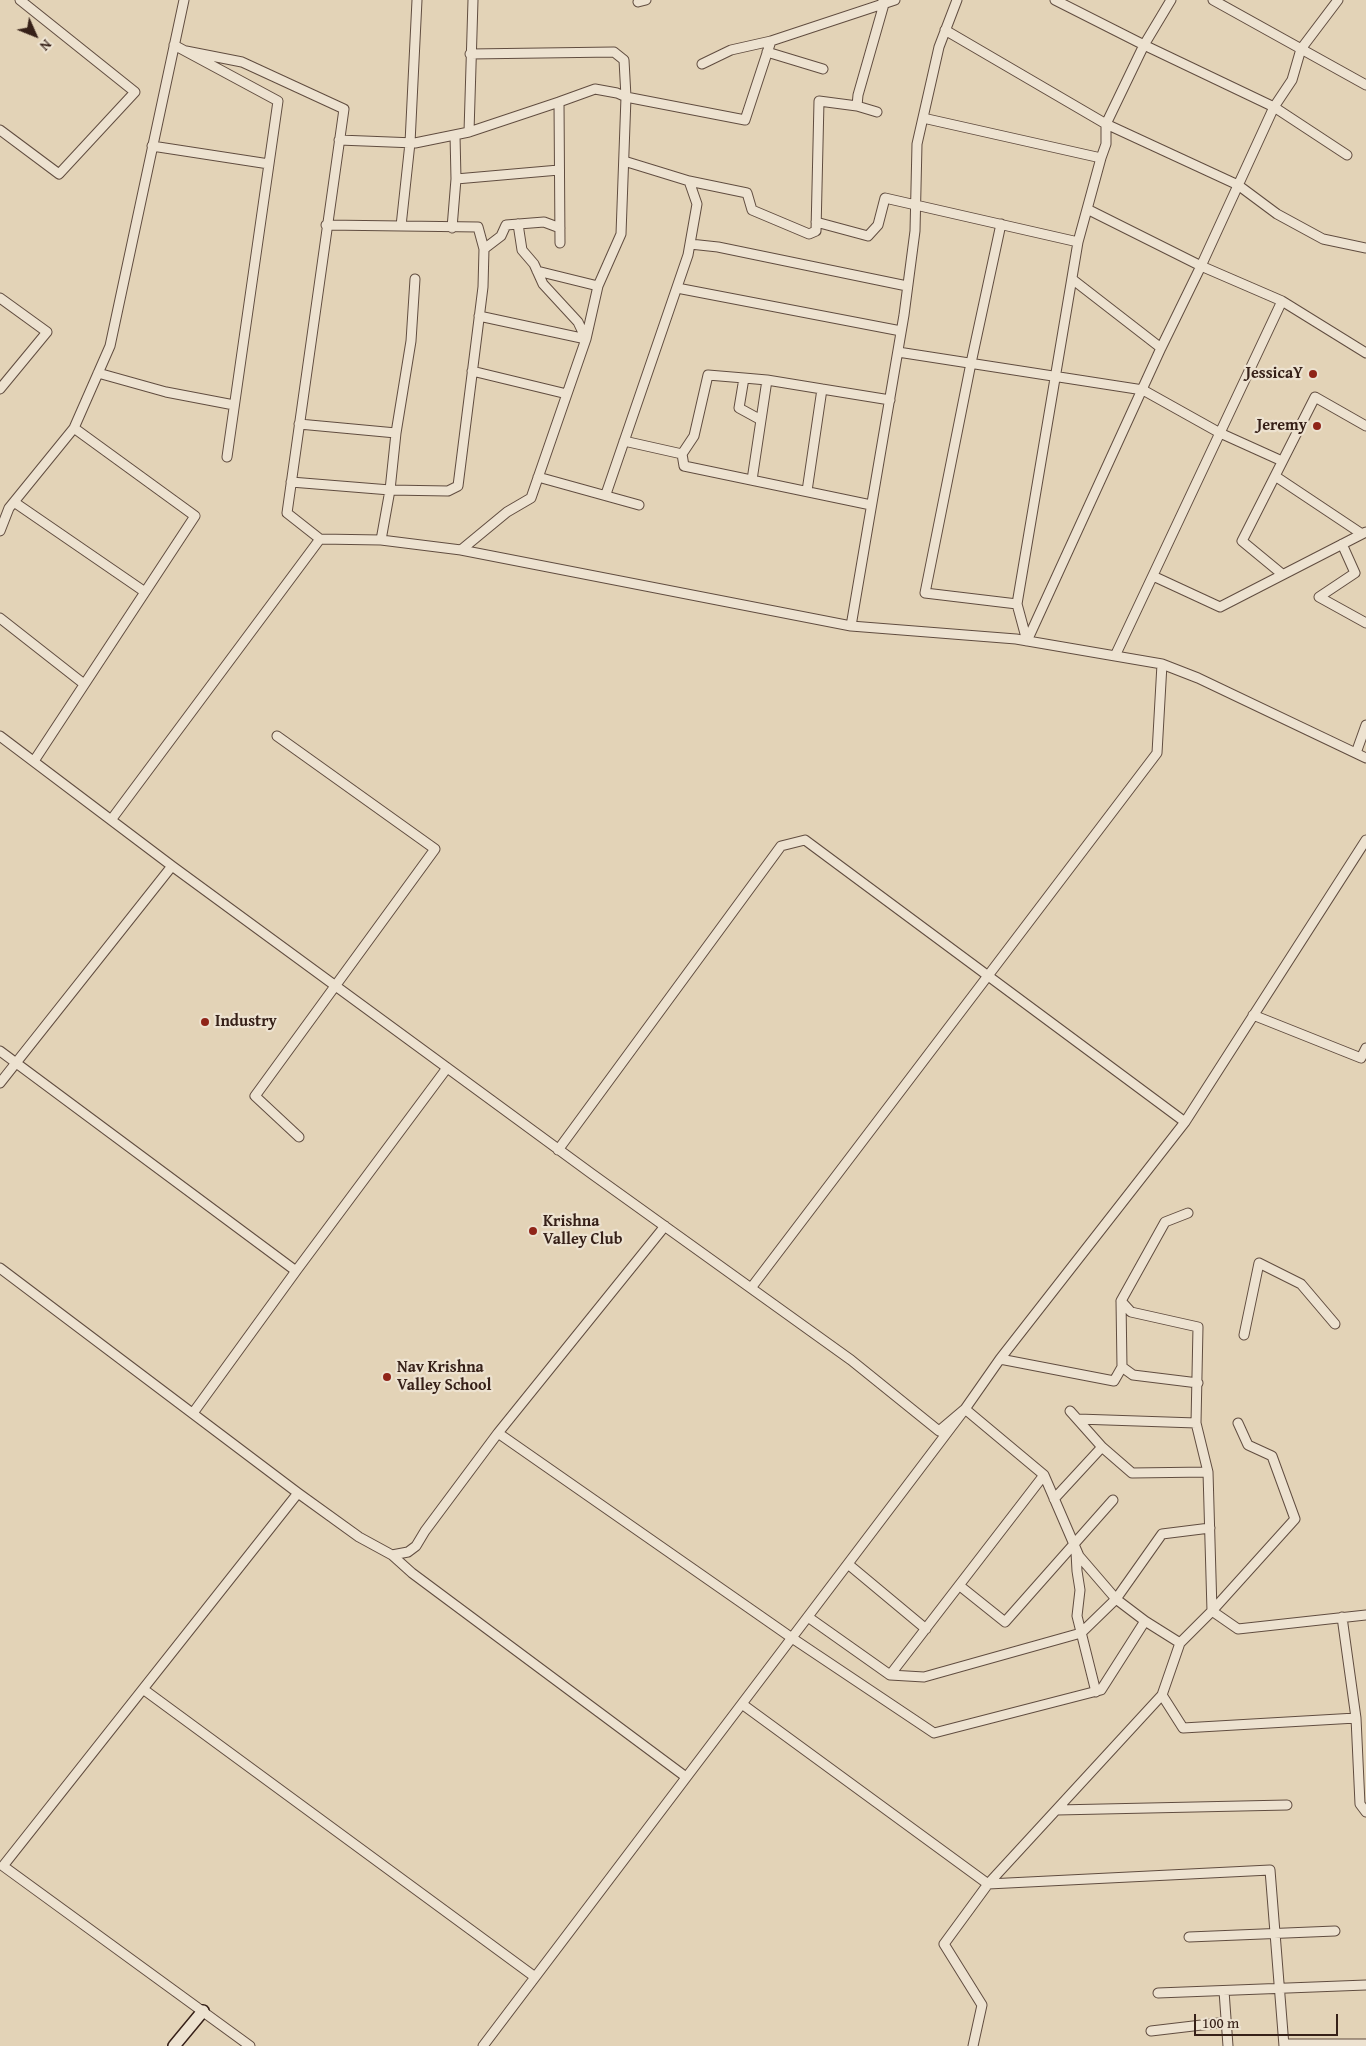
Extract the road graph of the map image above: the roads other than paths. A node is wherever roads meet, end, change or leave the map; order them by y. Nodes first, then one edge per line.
1 (20, 0) edge
2 (184, 0) edge
3 (417, 0) edge
4 (473, 0) edge
5 (895, 0) edge
6 (957, 0) edge
7 (1055, 0) edge
8 (1171, 0) edge
9 (1213, 0) edge
10 (1338, 0) edge
11 (884, 2) edge
12 (1228, 4) edge
13 (945, 30) junction
14 (771, 40) junction
15 (174, 45) junction
16 (1144, 45) junction
17 (1301, 49) junction
18 (186, 52) junction
19 (767, 52) junction
20 (470, 54) junction
21 (702, 64) dead end
22 (823, 68) dead end
23 (1364, 81) edge
24 (626, 97) junction
25 (559, 102) junction
26 (857, 106) junction
27 (1274, 107) junction
28 (877, 112) dead end
29 (923, 118) junction
30 (1106, 124) junction
31 (0, 130) edge
32 (469, 132) junction
33 (455, 135) junction
34 (339, 140) junction
35 (410, 143) junction
36 (152, 146) junction
37 (1347, 156) dead end
38 (1101, 158) junction
39 (624, 161) junction
40 (269, 164) junction
41 (559, 170) junction
42 (456, 179) junction
43 (689, 181) junction
44 (1238, 185) junction
45 (915, 205) junction
46 (1087, 209) junction
47 (816, 222) junction
48 (518, 224) junction
49 (1001, 224) junction
50 (326, 225) junction
51 (401, 226) junction
52 (452, 228) junction
53 (560, 228) junction
54 (1078, 242) junction
55 (560, 243) dead end
56 (690, 244) junction
57 (1366, 248) edge
58 (484, 249) junction
59 (1200, 266) junction
60 (537, 271) junction
61 (415, 279) dead end
62 (1072, 279) junction
63 (598, 286) junction
64 (907, 286) junction
65 (677, 288) junction
66 (0, 298) edge
67 (1282, 300) junction
68 (479, 316) junction
69 (901, 331) junction
70 (586, 339) junction
71 (1161, 348) junction
72 (898, 352) junction
73 (1366, 352) edge
74 (971, 363) junction
75 (472, 371) junction
76 (98, 373) junction
77 (1056, 376) junction
78 (744, 378) junction
79 (767, 380) junction
80 (0, 389) edge
81 (822, 390) junction
82 (1143, 390) junction
83 (567, 394) junction
84 (890, 400) junction
85 (234, 405) junction
86 (761, 420) junction
87 (299, 424) junction
88 (1366, 426) edge
89 (74, 428) junction
90 (1220, 433) junction
91 (396, 434) junction
92 (624, 441) junction
93 (682, 454) junction
94 (227, 457) dead end
95 (1282, 461) junction
96 (1275, 476) junction
97 (538, 477) junction
98 (752, 480) junction
99 (291, 482) junction
100 (390, 490) junction
101 (807, 492) junction
102 (606, 494) junction
103 (14, 502) junction
104 (639, 505) dead end
105 (872, 505) junction
106 (0, 531) edge
107 (1364, 533) edge
108 (320, 539) junction
109 (381, 540) junction
110 (1342, 544) junction
111 (461, 550) junction
112 (1282, 574) junction
113 (1153, 576) junction
114 (145, 592) junction
115 (1017, 604) junction
116 (0, 618) edge
117 (1366, 623) edge
118 (851, 626) junction
119 (1027, 641) junction
120 (1115, 656) junction
121 (1162, 664) junction
122 (84, 684) junction
123 (1366, 725) edge
124 (0, 736) edge
125 (277, 736) dead end
126 (1356, 753) junction
127 (1366, 758) edge
128 (34, 761) junction
129 (111, 820) junction
130 (1366, 840) edge
131 (172, 866) junction
132 (988, 976) junction
133 (334, 986) junction
134 (1254, 1015) junction
135 (1366, 1048) edge
136 (0, 1050) edge
137 (16, 1062) junction
138 (447, 1068) junction
139 (0, 1083) edge
140 (1186, 1122) junction
141 (299, 1137) dead end
142 (558, 1150) junction
143 (1188, 1213) dead end
144 (665, 1226) junction
145 (0, 1268) edge
146 (296, 1271) junction
147 (751, 1288) junction
148 (1121, 1301) junction
149 (1335, 1324) dead end
150 (1244, 1335) dead end
151 (1000, 1359) junction
152 (1122, 1368) junction
153 (1198, 1383) junction
154 (965, 1409) junction
155 (1070, 1411) dead end
156 (193, 1413) junction
157 (1078, 1419) junction
158 (1196, 1423) junction
159 (1238, 1423) dead end
160 (498, 1433) junction
161 (1102, 1446) junction
162 (1208, 1472) junction
163 (1044, 1475) junction
164 (298, 1493) junction
165 (1054, 1499) junction
166 (1113, 1500) dead end
167 (1210, 1528) junction
168 (1075, 1547) junction
169 (392, 1555) junction
170 (848, 1564) junction
171 (960, 1586) junction
172 (1116, 1599) junction
173 (1212, 1611) junction
174 (1366, 1615) edge
175 (808, 1617) junction
176 (1342, 1617) junction
177 (1145, 1621) junction
178 (926, 1629) junction
179 (1081, 1633) junction
180 (792, 1638) junction
181 (1180, 1643) junction
182 (890, 1675) junction
183 (143, 1689) junction
184 (1096, 1692) junction
185 (1162, 1695) junction
186 (742, 1704) junction
187 (1356, 1718) junction
188 (686, 1777) junction
189 (1287, 1805) dead end
190 (1057, 1810) junction
191 (1366, 1812) edge
192 (988, 1884) junction
193 (1335, 1931) dead end
194 (1275, 1934) junction
195 (1189, 1937) dead end
196 (535, 1977) junction
197 (1366, 1985) edge
198 (1280, 1988) junction
199 (1224, 1991) junction
200 (1158, 1993) dead end
201 (203, 2011) junction
202 (1227, 2022) junction
203 (1151, 2031) dead end
204 (1366, 2044) edge
205 (1284, 2045) edge
206 (174, 2046) edge
207 (250, 2046) edge
208 (483, 2046) edge
209 (973, 2046) edge
210 (1228, 2046) edge

1 - 31 street
2 - 15 street
3 - 35 street
4 - 20 street
5 - 11 street
6 - 13 street
7 - 16 street
8 - 16 street
9 - 12 street
10 - 17 street
11 - 14 street
11 - 26 street
12 - 17 street
13 - 29 street
13 - 30 street
14 - 19 street
14 - 21 street
15 - 18 street
15 - 36 street
16 - 27 street
16 - 30 street
17 - 23 street
17 - 27 street
18 - 34 street
18 - 40 street
19 - 22 street
19 - 24 street
20 - 24 street
20 - 32 street
24 - 25 street
24 - 39 street
25 - 32 street
25 - 41 street
26 - 28 street
26 - 47 street
27 - 37 street
27 - 44 street
29 - 38 street
29 - 45 street
30 - 38 street
30 - 44 street
32 - 33 street
33 - 35 street
33 - 42 street
34 - 35 street
34 - 50 street
35 - 51 street
36 - 40 street
36 - 76 street
38 - 46 street
39 - 43 street
39 - 63 street
40 - 85 street
41 - 42 street
41 - 53 street
42 - 52 street
43 - 47 street
43 - 56 street
44 - 57 street
44 - 59 street
45 - 47 street
45 - 49 street
45 - 64 street
46 - 54 street
46 - 59 street
48 - 53 street
48 - 58 street
48 - 60 street
49 - 54 street
49 - 74 street
50 - 51 street
50 - 87 street
51 - 52 street
52 - 58 street
53 - 55 street
54 - 62 street
56 - 64 street
56 - 65 street
58 - 68 street
59 - 67 street
59 - 71 street
60 - 63 street
60 - 70 street
61 - 91 street
62 - 71 street
62 - 77 street
63 - 70 street
64 - 69 street
65 - 69 street
65 - 92 street
66 - 80 street
67 - 73 street
67 - 90 street
68 - 70 street
68 - 75 street
69 - 72 street
70 - 83 street
71 - 82 street
72 - 74 street
72 - 84 street
74 - 77 street
74 - 115 street
75 - 83 street
75 - 100 street
76 - 85 street
76 - 89 street
77 - 82 street
77 - 115 street
78 - 79 street
78 - 86 street
78 - 93 street
79 - 81 street
79 - 86 street
81 - 84 street
81 - 101 street
82 - 90 street
82 - 119 street
83 - 97 street
84 - 105 street
85 - 94 street
86 - 98 street
87 - 91 street
87 - 99 street
88 - 95 street
89 - 103 street
89 - 114 street
90 - 95 street
90 - 113 street
91 - 100 street
92 - 93 street
92 - 102 street
93 - 98 street
95 - 96 street
96 - 107 street
96 - 112 street
97 - 102 street
97 - 111 street
98 - 101 street
99 - 100 street
99 - 108 street
100 - 109 street
101 - 105 street
102 - 104 street
103 - 106 street
103 - 114 street
105 - 118 street
107 - 110 street
108 - 109 street
108 - 129 street
109 - 111 street
110 - 112 street
110 - 117 street
111 - 118 street
112 - 113 street
113 - 120 street
114 - 122 street
115 - 119 street
116 - 122 street
118 - 119 street
119 - 120 street
120 - 121 street
121 - 126 street
121 - 132 street
122 - 128 street
123 - 126 street
124 - 128 street
125 - 133 street
126 - 127 street
128 - 129 street
129 - 131 street
130 - 134 street
131 - 133 street
131 - 137 street
132 - 140 street
132 - 142 street
132 - 147 street
133 - 138 street
133 - 141 street
134 - 135 street
134 - 140 street
136 - 137 street
137 - 139 street
137 - 146 street
138 - 142 street
138 - 146 street
140 - 151 street
142 - 144 street
143 - 148 street
144 - 147 street
144 - 160 street
145 - 156 street
146 - 156 street
147 - 154 street
148 - 152 street
148 - 153 street
149 - 150 street
151 - 152 street
151 - 154 street
152 - 153 street
153 - 158 street
154 - 163 street
154 - 170 street
155 - 157 street
156 - 164 street
157 - 158 street
157 - 161 street
158 - 162 street
159 - 173 street
160 - 169 street
160 - 180 street
161 - 162 street
161 - 165 street
162 - 167 street
163 - 165 street
163 - 171 street
164 - 169 street
164 - 183 street
165 - 168 street
166 - 168 street
167 - 172 street
167 - 173 street
168 - 171 street
168 - 172 street
168 - 179 street
169 - 188 street
170 - 175 street
170 - 178 street
171 - 178 street
172 - 177 street
172 - 179 street
173 - 176 street
173 - 181 street
174 - 176 street
175 - 180 street
175 - 182 street
176 - 187 street
177 - 181 street
177 - 184 street
178 - 182 street
179 - 182 street
179 - 184 street
180 - 184 street
180 - 186 street
181 - 185 street
183 - 196 street
183 - 201 street
185 - 187 street
185 - 190 street
186 - 188 street
186 - 192 street
187 - 191 street
188 - 196 street
189 - 190 street
190 - 192 street
192 - 194 street
192 - 209 street
193 - 194 street
194 - 195 street
194 - 198 street
196 - 208 street
197 - 198 street
198 - 199 street
198 - 205 street
199 - 200 street
199 - 202 street
201 - 206 street
201 - 207 street
202 - 203 street
202 - 210 street
204 - 205 street

